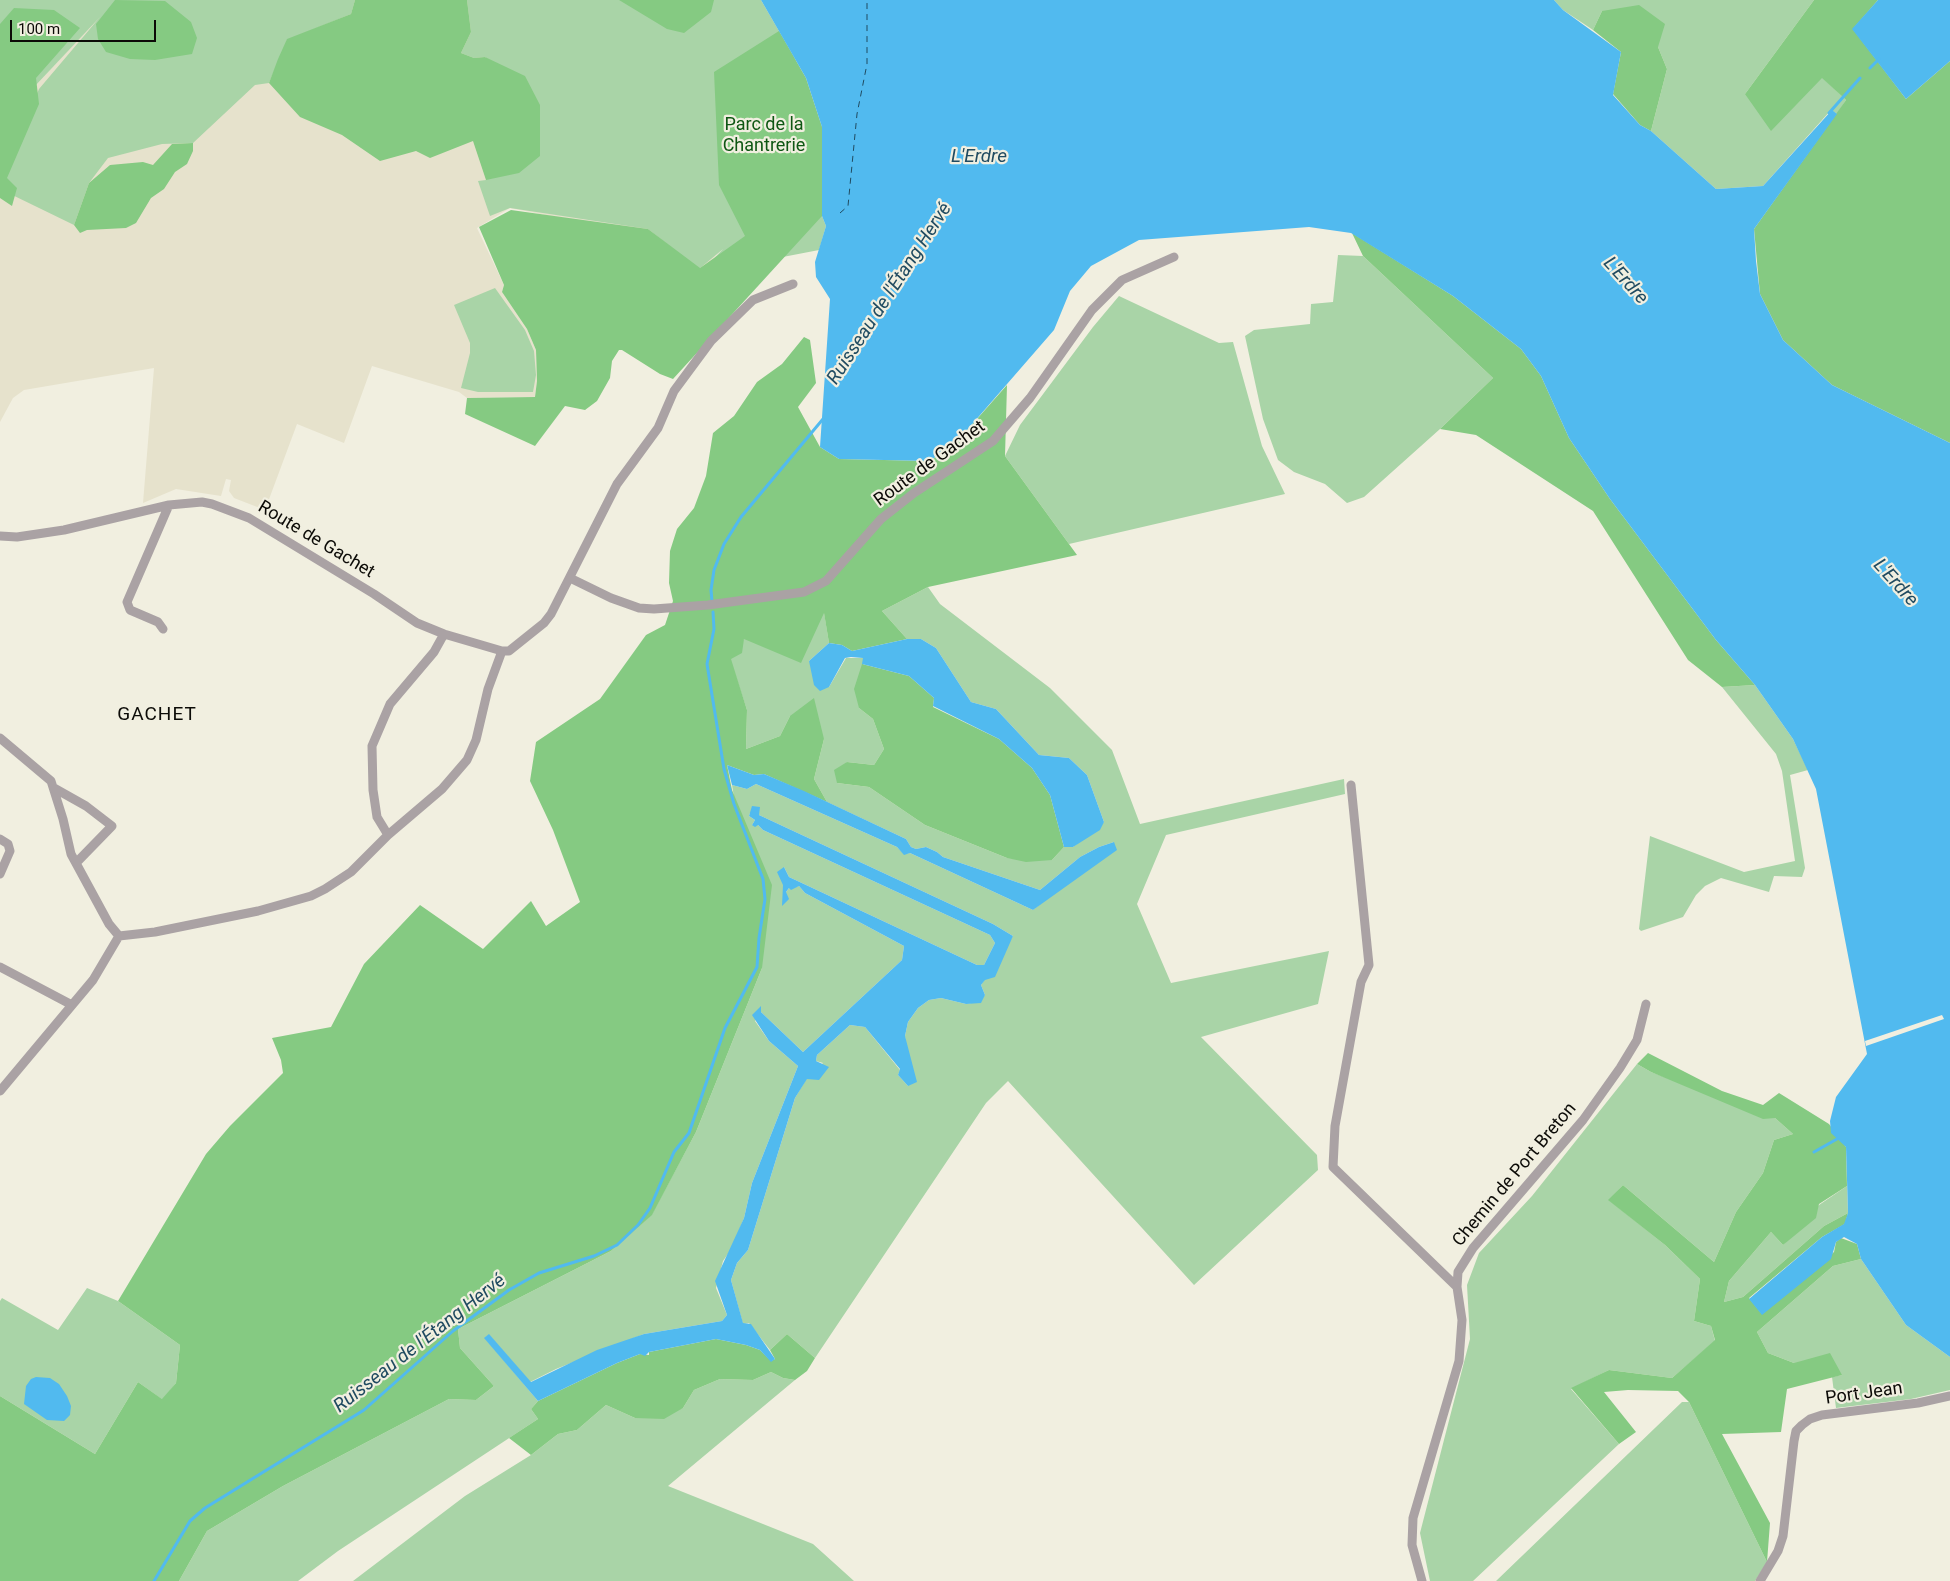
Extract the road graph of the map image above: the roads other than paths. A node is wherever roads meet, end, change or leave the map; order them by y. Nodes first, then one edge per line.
1 (1174, 257) dead end
2 (793, 284) dead end
3 (169, 505) junction
4 (1, 538) edge
5 (570, 578) junction
6 (163, 629) dead end
7 (444, 634) junction
8 (502, 651) junction
9 (0, 738) edge
10 (1351, 785) dead end
11 (54, 788) junction
12 (388, 835) junction
13 (0, 839) edge
14 (76, 863) junction
15 (0, 874) edge
16 (119, 936) junction
17 (0, 968) edge
18 (1646, 1004) dead end
19 (72, 1005) junction
20 (0, 1091) edge
21 (1457, 1287) junction
22 (1950, 1396) edge
23 (1422, 1581) edge
24 (1760, 1581) edge

1 - 5 street, Route de Gachet
2 - 5 street
3 - 4 street, Route de Gachet
3 - 6 street
3 - 7 street, Route de Gachet
5 - 8 street
7 - 8 street, Route de Gachet
7 - 12 street
8 - 12 street
9 - 11 street
10 - 21 street
11 - 14 street
11 - 14 street
12 - 16 street
13 - 15 street
14 - 16 street
16 - 19 street
17 - 19 street
18 - 21 street, Chemin de Port Breton
19 - 20 street
21 - 23 street, Chemin de Port Breton
22 - 24 street, Port Jean

